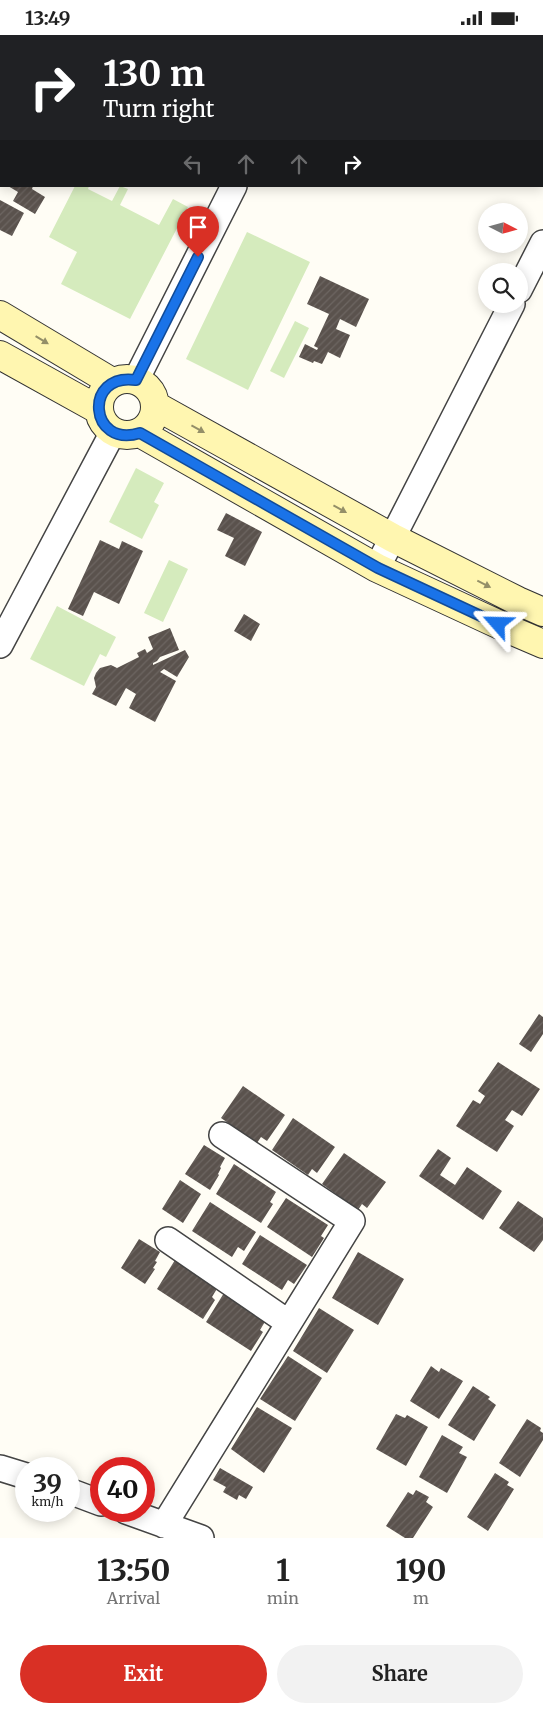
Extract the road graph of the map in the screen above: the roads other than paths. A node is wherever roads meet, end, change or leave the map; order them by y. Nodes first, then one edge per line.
1 (233, 187) edge
2 (543, 243) edge
3 (528, 272) edge
4 (507, 313) edge
5 (0, 315) edge
6 (0, 355) edge
7 (124, 381) junction
8 (156, 406) junction
9 (106, 421) junction
10 (140, 433) junction
11 (307, 490) junction
12 (290, 518) junction
13 (393, 538) junction
14 (378, 568) junction
15 (543, 612) edge
16 (543, 644) edge
17 (0, 645) edge
18 (222, 1135) dead end
19 (168, 1240) dead end
20 (289, 1323) junction
21 (0, 1468) edge
22 (15, 1473) edge
23 (155, 1522) edge
24 (164, 1525) junction
25 (201, 1538) edge

1 - 7 street
2 - 3 street
4 - 13 street
5 -> 7 street
6 - 9 street
7 - 8 street
7 - 9 street
8 - 10 street
8 -> 11 street
9 - 10 street
9 - 17 street
10 - 12 street
11 - 12 street
11 -> 13 street
12 - 14 street
13 - 14 street
13 -> 15 street
14 - 16 street
18 - 20 street
19 - 20 street
20 - 24 street
21 - 22 street
23 - 24 street
24 - 25 street

